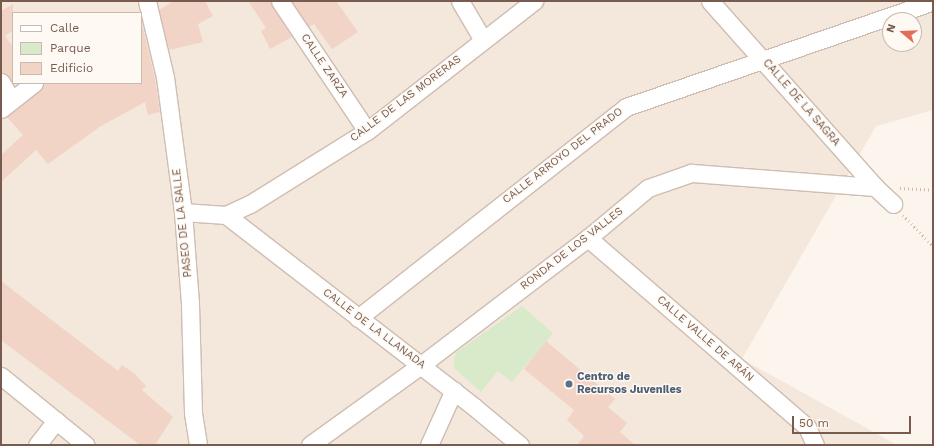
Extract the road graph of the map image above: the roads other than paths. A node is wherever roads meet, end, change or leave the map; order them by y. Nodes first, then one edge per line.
1 (280, 1) edge
2 (460, 1) edge
3 (534, 1) edge
4 (710, 1) edge
5 (933, 1) edge
6 (145, 5) edge
7 (483, 40) junction
8 (763, 60) junction
9 (1, 82) edge
10 (33, 84) edge
11 (6, 104) edge
12 (367, 131) junction
13 (875, 188) junction
14 (893, 204) road end
15 (184, 212) junction
16 (226, 215) junction
17 (588, 238) junction
18 (358, 318) junction
19 (421, 365) junction
20 (1, 376) edge
21 (454, 390) junction
22 (56, 421) junction
23 (37, 445) edge
24 (86, 445) edge
25 (198, 445) edge
26 (310, 445) edge
27 (429, 445) edge
28 (520, 445) edge
29 (815, 445) edge

1 - 12 street, CALLE ZARZA
2 - 7 street
3 - 7 street, CALLE DE LAS MORERAS
4 - 8 street, CALLE DE LA SAGRA
5 - 8 street, CALLE ARROYO DEL PRADO
6 - 15 street, PASEO DE LA SALLE
7 - 12 street, CALLE DE LAS MORERAS
8 - 13 street, CALLE DE LA SAGRA
8 - 18 street, CALLE ARROYO DEL PRADO
9 - 11 street
10 - 11 street
12 - 16 street, CALLE DE LAS MORERAS
13 - 14 street, CALLE DE LA SAGRA
13 - 17 street, RONDA DE LOS VALLES
15 - 16 street, CALLE DE LAS MORERAS
15 - 25 street, PASEO DE LA SALLE
16 - 18 street, CALLE DE LA LLANADA
17 - 19 street, RONDA DE LOS VALLES
17 - 29 street, CALLE VALLE DE ARÁN
18 - 19 street, CALLE DE LA LLANADA
19 - 21 street, CALLE DE LA LLANADA
19 - 26 street, RONDA DE LOS VALLES
20 - 22 street
21 - 27 street
21 - 28 street, CALLE DE LA LLANADA
22 - 23 street
22 - 24 street

